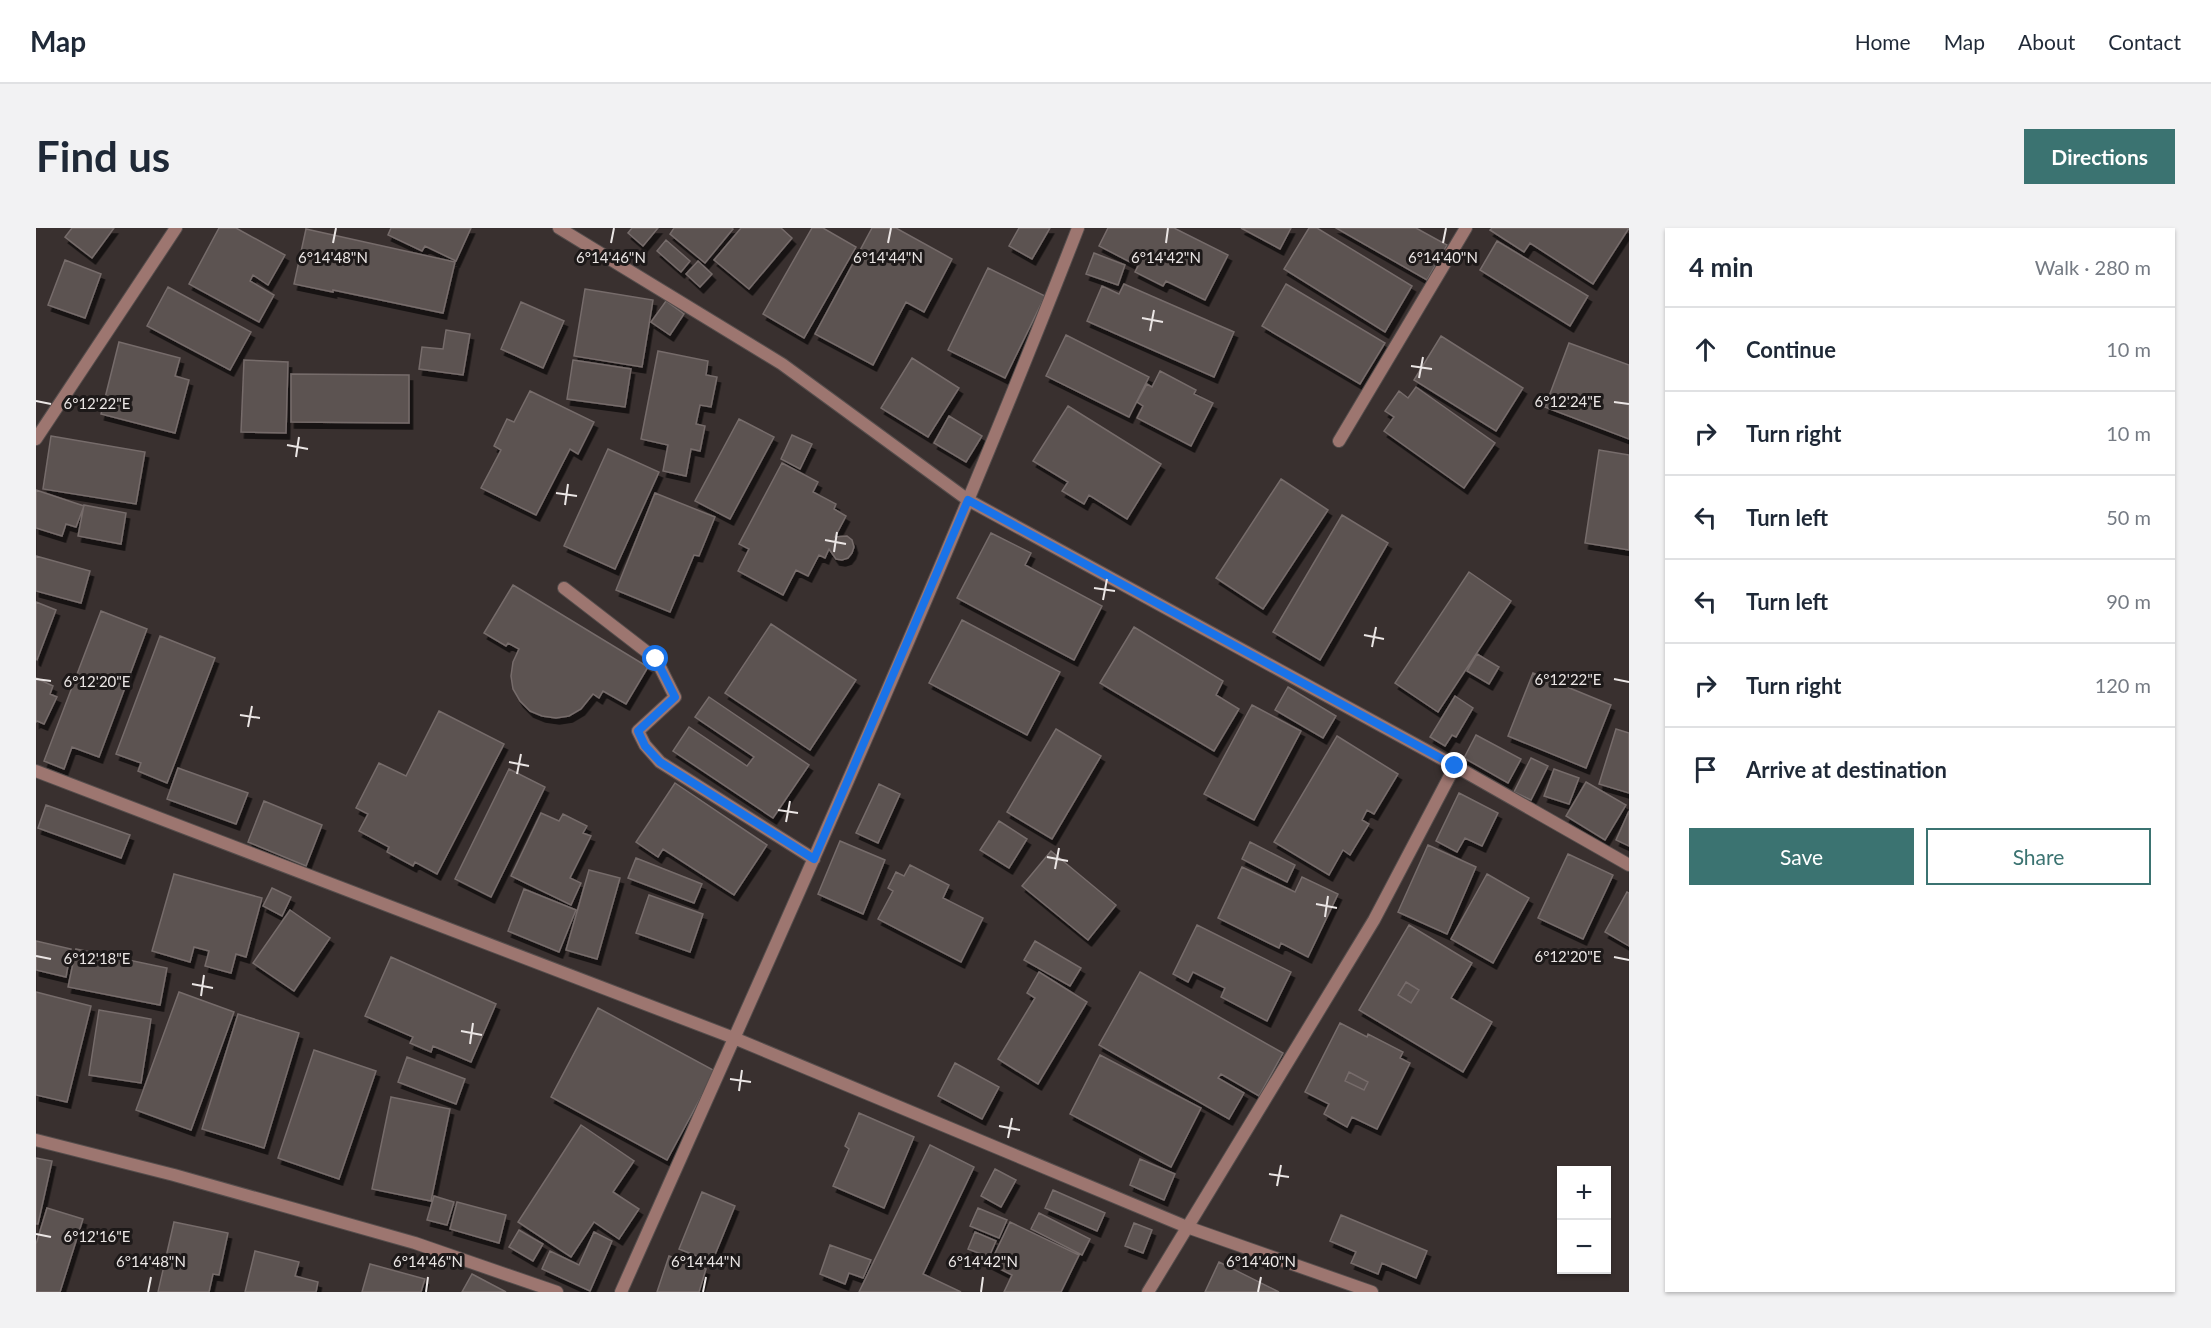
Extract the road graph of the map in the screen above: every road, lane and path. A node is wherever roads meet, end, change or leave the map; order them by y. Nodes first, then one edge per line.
1 (176, 228) edge
2 (559, 228) edge
3 (1078, 228) edge
4 (1466, 228) edge
5 (36, 439) edge
6 (1339, 441) dead end
7 (968, 500) junction
8 (564, 588) dead end
9 (1455, 766) junction
10 (36, 771) edge
11 (814, 859) junction
12 (1629, 865) edge
13 (734, 1038) junction
14 (36, 1140) edge
15 (1187, 1227) junction
16 (557, 1292) edge
17 (621, 1292) edge
18 (1148, 1292) edge
19 (1372, 1292) edge

1 - 5 street
2 - 7 street
3 - 7 street
4 - 6 street
7 - 9 street
7 - 11 street
8 - 11 street
9 - 12 street
9 - 15 street
10 - 13 street
11 - 13 street
13 - 15 street
13 - 17 street
14 - 16 street
15 - 18 street
15 - 19 street

